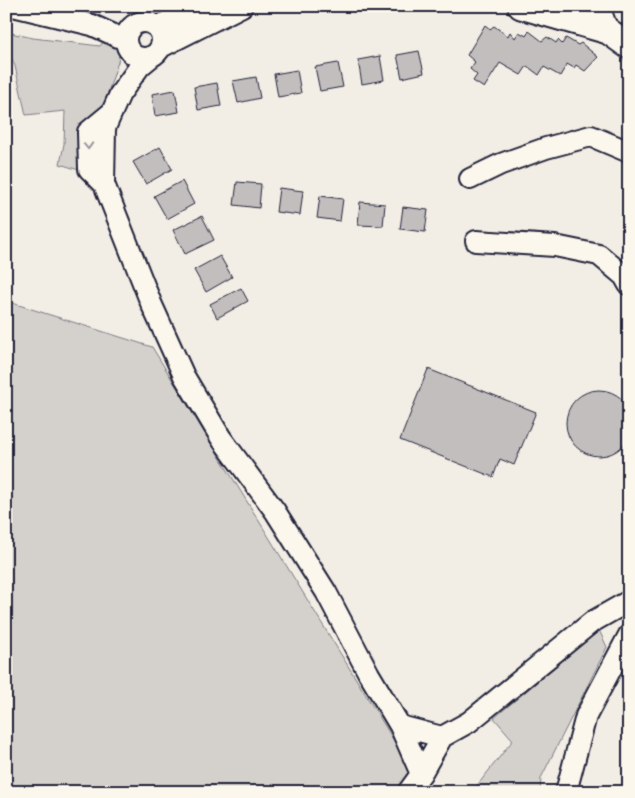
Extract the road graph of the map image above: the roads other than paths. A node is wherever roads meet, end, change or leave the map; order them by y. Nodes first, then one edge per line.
1 (521, 6) edge
2 (599, 6) edge
3 (26, 8) edge
4 (238, 8) edge
5 (157, 27) junction
6 (608, 31) junction
7 (128, 37) junction
8 (629, 46) edge
9 (156, 52) junction
10 (120, 94) junction
11 (629, 152) edge
12 (470, 179) dead end
13 (476, 241) dead end
14 (629, 285) edge
15 (629, 601) edge
16 (629, 635) edge
17 (400, 726) junction
18 (442, 737) junction
19 (421, 774) junction
20 (408, 792) edge
21 (566, 792) edge

1 - 6 main road
2 - 6 street
3 - 7 street
4 - 5 street
4 - 9 street
5 - 7 street
5 - 9 street
6 - 8 main road
7 - 9 street
7 - 10 street
9 - 10 street
10 - 17 street
11 - 12 street
13 - 14 street
15 - 18 street
16 - 21 street
17 - 18 street
17 - 19 street
18 - 19 street
19 - 20 street

